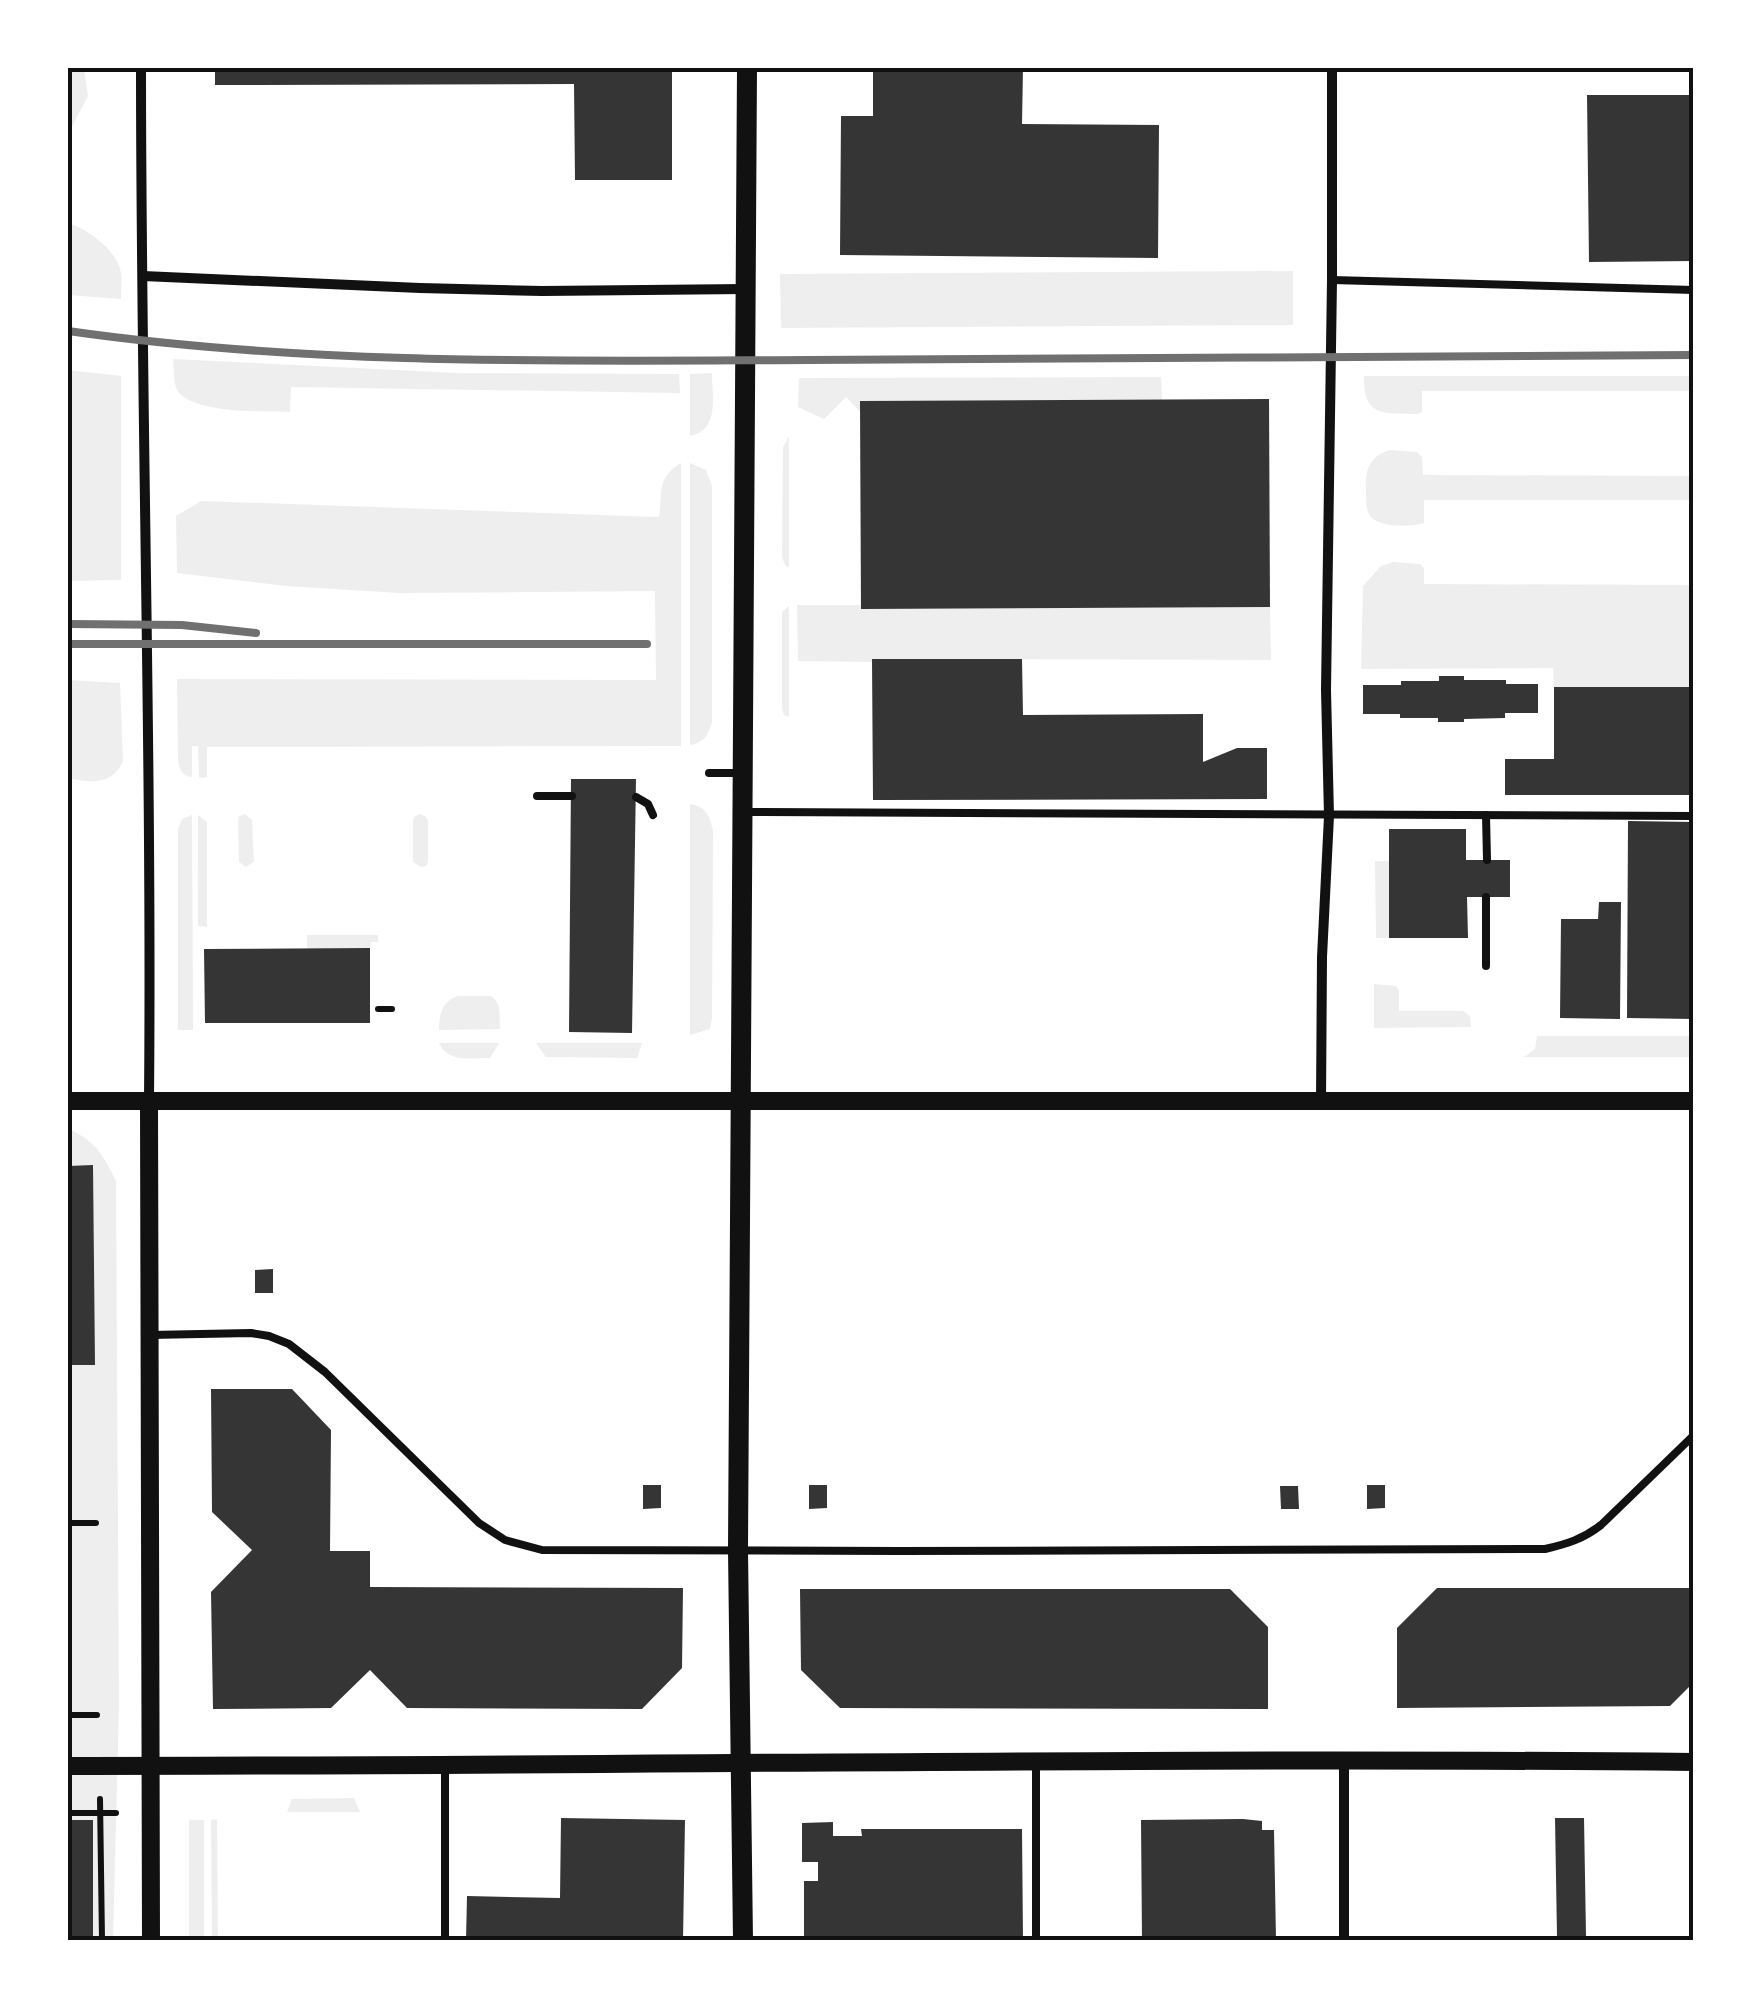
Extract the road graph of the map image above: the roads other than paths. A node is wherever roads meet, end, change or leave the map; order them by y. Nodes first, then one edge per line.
1 (142, 68) edge
2 (747, 68) edge
3 (1332, 68) edge
4 (143, 276) junction
5 (747, 280) junction
6 (1332, 280) junction
7 (1694, 290) edge
8 (709, 773) dead end
9 (744, 773) junction
10 (537, 796) dead end
11 (572, 796) dead end
12 (636, 796) dead end
13 (743, 812) junction
14 (653, 814) dead end
15 (1486, 815) junction
16 (1329, 816) junction
17 (1694, 816) edge
18 (1486, 860) dead end
19 (1486, 897) dead end
20 (1486, 966) dead end
21 (1694, 1100) edge
22 (1321, 1101) junction
23 (68, 1102) edge
24 (149, 1102) junction
25 (740, 1102) junction
26 (150, 1335) junction
27 (1694, 1435) edge
28 (738, 1550) junction
29 (1344, 1760) junction
30 (1036, 1762) junction
31 (1694, 1762) edge
32 (151, 1764) junction
33 (445, 1765) junction
34 (740, 1765) junction
35 (68, 1766) edge
36 (151, 1940) edge
37 (445, 1940) edge
38 (743, 1940) edge
39 (1036, 1940) edge
40 (1344, 1940) edge

1 - 4 street
2 - 5 main road
3 - 6 street
4 - 5 street
4 - 24 street
5 - 9 main road
6 - 7 lane
6 - 16 street
8 - 9 lane
9 - 13 main road
10 - 11 lane
12 - 14 lane
13 - 16 lane
13 - 25 main road
15 - 16 lane
15 - 17 lane
15 - 18 lane
16 - 22 street
19 - 20 lane
21 - 22 street
22 - 25 street
23 - 24 street
24 - 25 street
24 - 26 street
25 - 28 main road
26 - 28 lane
26 - 32 street
27 - 28 lane
28 - 34 main road
29 - 30 street
29 - 31 street
29 - 40 street
30 - 34 street
30 - 39 lane
32 - 33 street
32 - 35 street
32 - 36 street
33 - 34 street
33 - 37 lane
34 - 38 main road

